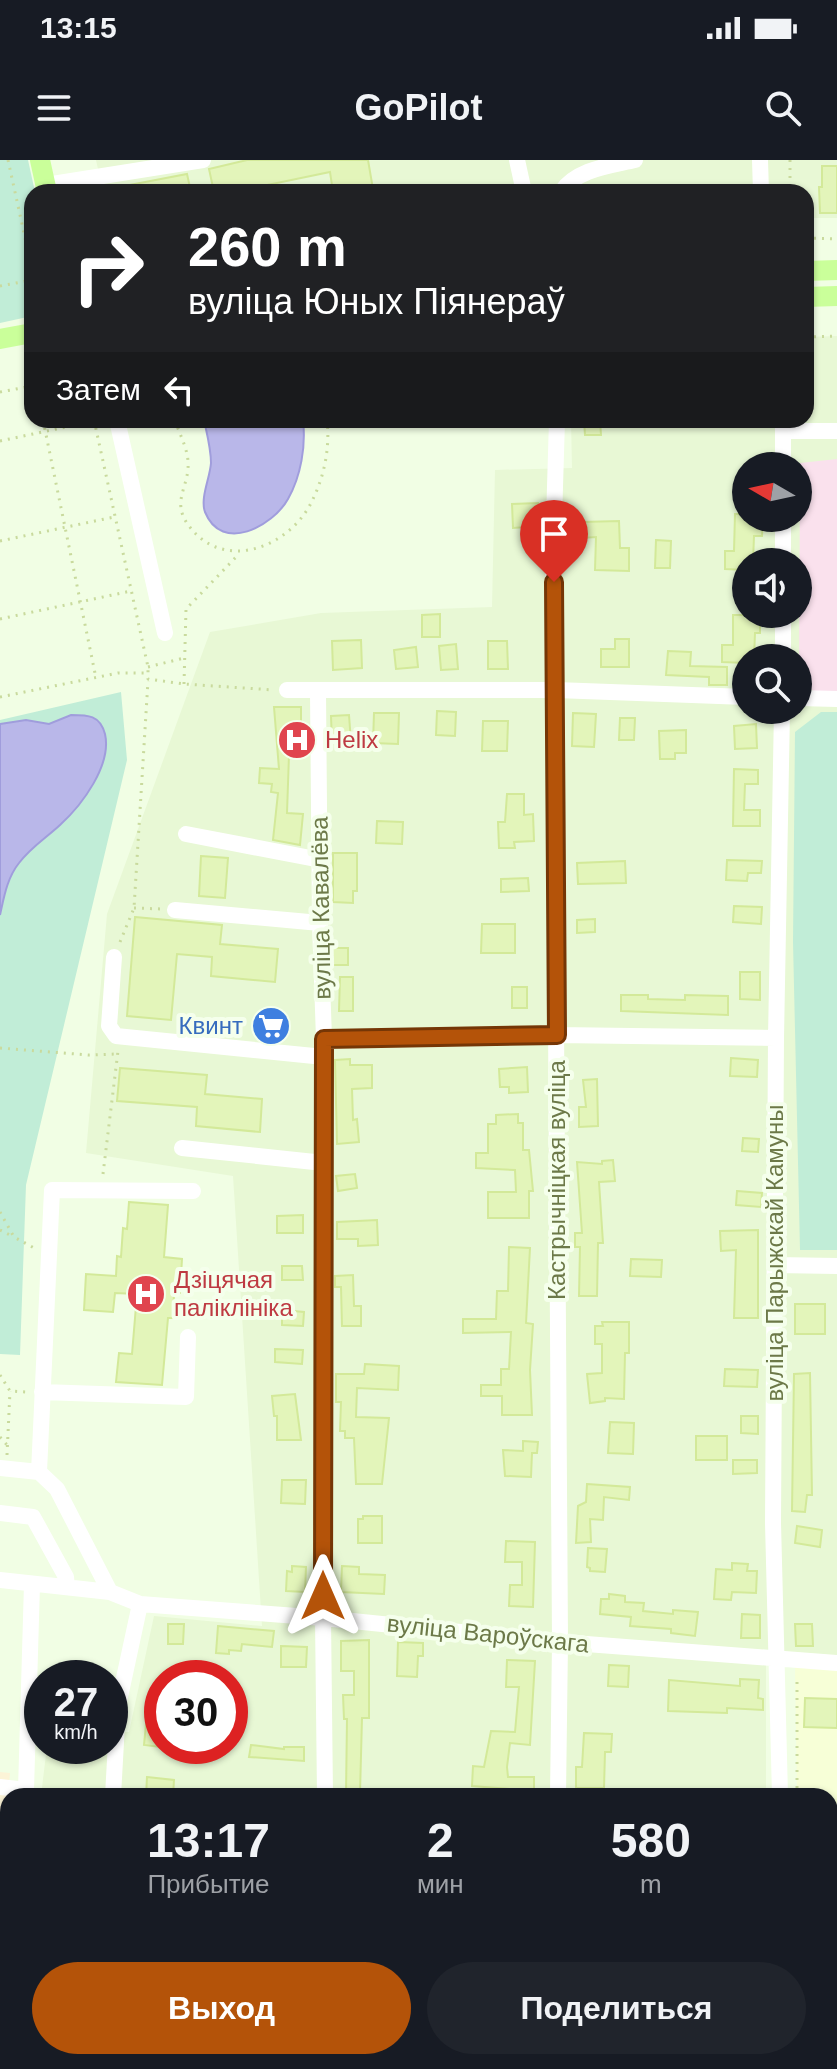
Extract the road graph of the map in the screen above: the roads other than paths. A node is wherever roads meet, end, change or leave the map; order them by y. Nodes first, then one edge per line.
1 (40, 160) edge
2 (203, 160) edge
3 (517, 160) edge
4 (635, 160) edge
5 (760, 160) edge
6 (106, 168) edge
7 (45, 184) edge
8 (58, 184) edge
9 (522, 184) edge
10 (566, 184) edge
11 (761, 184) edge
12 (814, 268) edge
13 (837, 270) edge
14 (837, 296) edge
15 (814, 301) edge
16 (24, 334) edge
17 (0, 339) edge
18 (119, 428) edge
19 (557, 428) edge
20 (783, 428) edge
21 (805, 428) edge
22 (837, 431) edge
23 (783, 452) edge
24 (165, 633) dead end
25 (287, 690) road end
26 (556, 690) junction
27 (318, 691) junction
28 (732, 696) edge
29 (812, 698) edge
30 (837, 699) edge
31 (782, 724) edge
32 (186, 834) dead end
33 (321, 860) junction
34 (175, 910) road end
35 (320, 923) junction
36 (114, 957) road end
37 (557, 1035) junction
38 (776, 1038) junction
39 (324, 1039) junction
40 (324, 1057) junction
41 (182, 1148) dead end
42 (324, 1163) junction
43 (193, 1191) dead end
44 (775, 1265) junction
45 (837, 1266) edge
46 (188, 1337) dead end
47 (42, 1392) junction
48 (3, 1468) edge
49 (39, 1472) junction
50 (0, 1513) edge
51 (0, 1580) edge
52 (32, 1584) junction
53 (67, 1587) junction
54 (110, 1592) junction
55 (140, 1604) junction
56 (323, 1618) junction
57 (560, 1642) junction
58 (778, 1660) junction
59 (837, 1663) edge
60 (26, 1788) edge
61 (113, 1788) edge
62 (325, 1788) edge
63 (558, 1788) edge
64 (780, 1788) edge

1 - 7 main road
2 - 6 street
3 - 9 street
4 - 10 street
5 - 11 street
6 - 8 street
12 - 13 main road
14 - 15 main road
16 - 17 main road
18 - 24 street
19 - 26 street, Кастрычніцкая вуліца
20 - 23 street
21 - 22 street
25 - 27 street
26 - 27 street
26 - 28 street
26 - 37 street, Кастрычніцкая вуліца
27 - 33 street, вуліца Кавалёва
29 - 30 street
31 - 38 street, вуліца Парыжскай Камуны
32 - 33 street
33 - 35 street, вуліца Кавалёва
34 - 35 street
35 - 39 street, вуліца Кавалёва
36 - 40 street
37 - 38 street
37 - 39 street
37 - 57 street, Кастрычніцкая вуліца
38 - 44 street, вуліца Парыжскай Камуны
39 - 40 street, вуліца Кавалёва
40 - 42 street, вуліца Кавалёва
41 - 42 street
42 - 56 street, вуліца Кавалёва
43 - 47 street
44 - 45 street
44 - 58 street, вуліца Парыжскай Камуны
46 - 47 street
47 - 49 street
48 - 49 street
49 - 54 street
50 - 53 street
51 - 52 street, вуліца Вароўскага
52 - 53 street, вуліца Вароўскага
52 - 60 street
53 - 54 street, вуліца Вароўскага
54 - 55 street, вуліца Вароўскага
55 - 56 street, вуліца Вароўскага
55 - 61 street
56 - 57 street, вуліца Вароўскага
56 - 62 street, вуліца Кавалёва
57 - 58 street, вуліца Вароўскага
57 - 63 street, Кастрычніцкая вуліца
58 - 59 street, вуліца Вароўскага
58 - 64 street, вуліца Парыжскай Камуны

